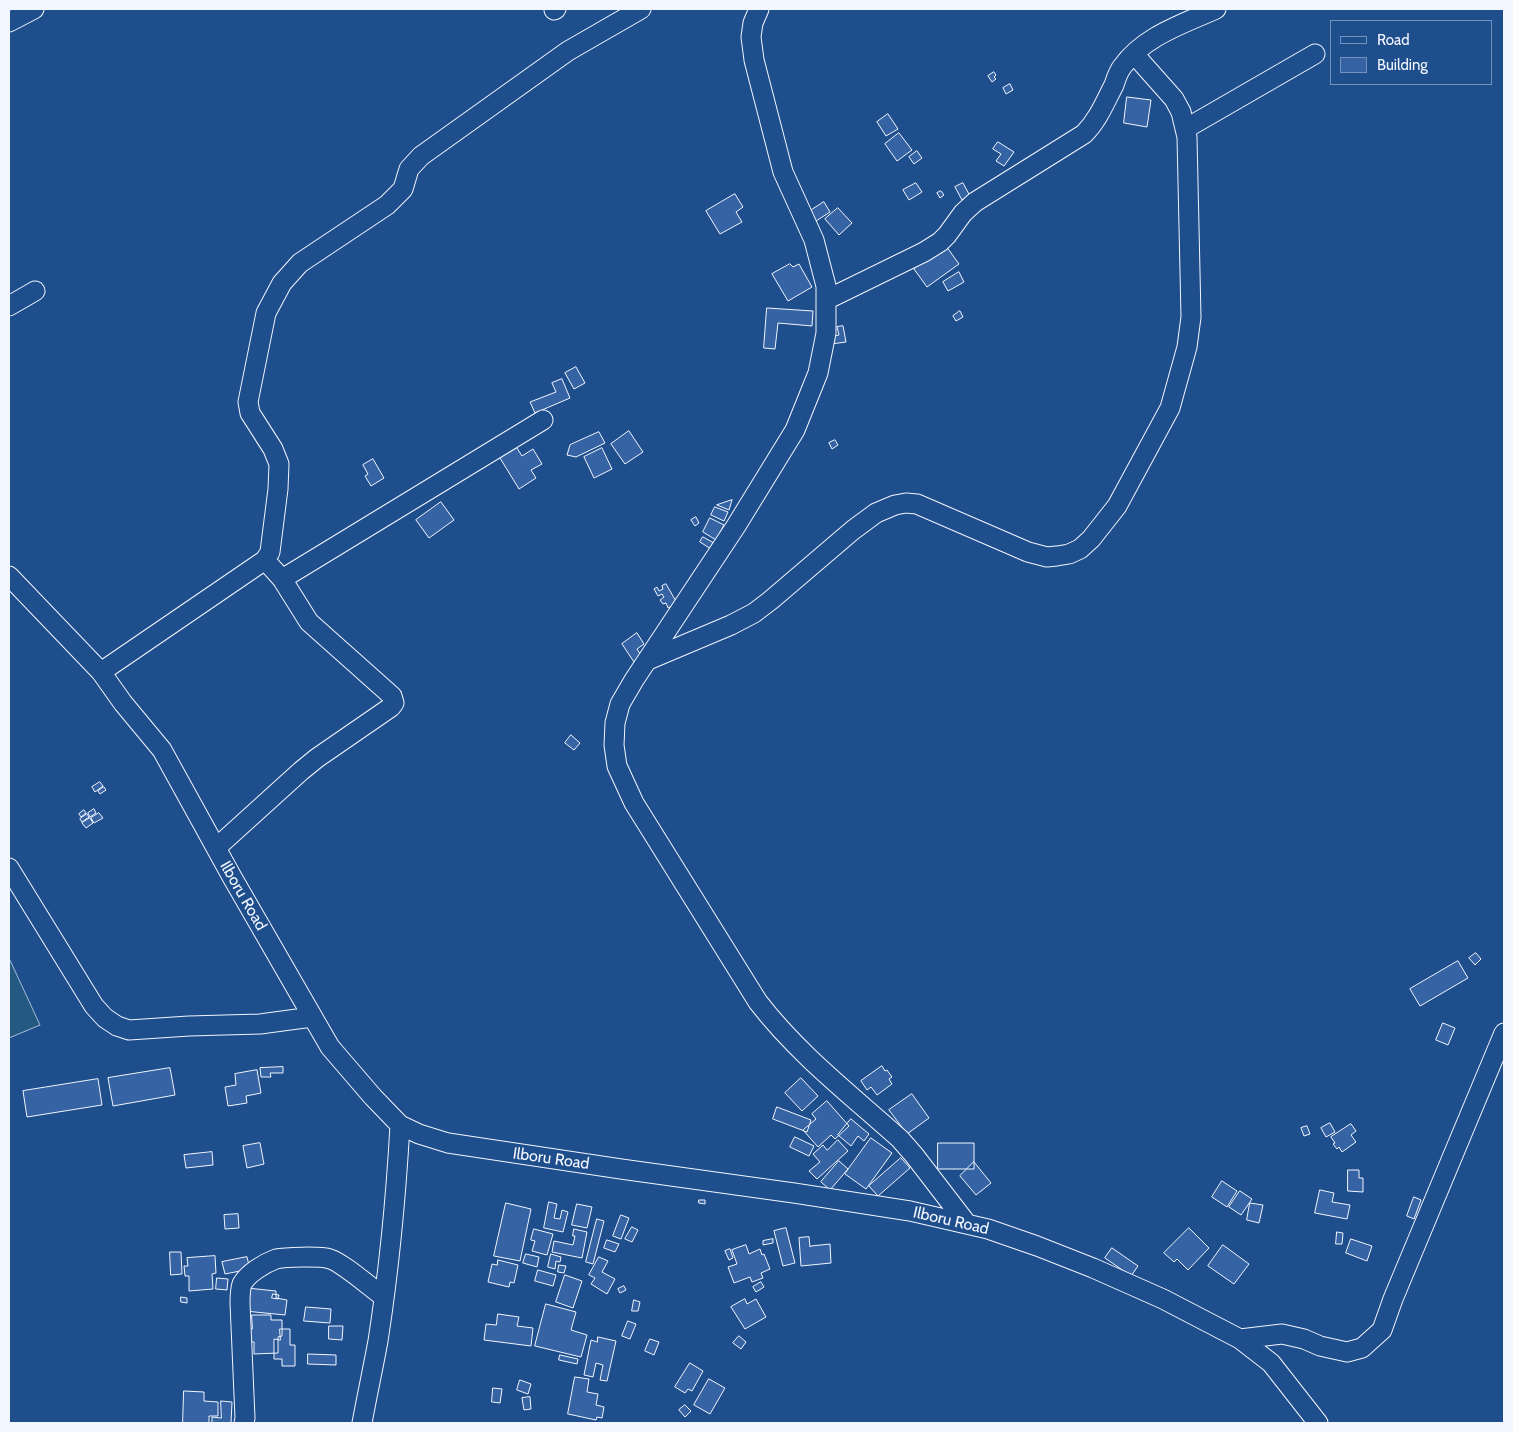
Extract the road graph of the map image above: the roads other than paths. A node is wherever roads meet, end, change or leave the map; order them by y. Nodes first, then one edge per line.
1 (34, 9) edge
2 (641, 9) edge
3 (1216, 9) edge
4 (756, 10) edge
5 (9, 22) edge
6 (1134, 54) junction
7 (1315, 54) dead end
8 (1186, 129) junction
9 (35, 291) dead end
10 (826, 300) junction
11 (9, 306) edge
12 (543, 420) dead end
13 (265, 560) junction
14 (9, 576) edge
15 (282, 579) junction
16 (648, 660) junction
17 (101, 672) junction
18 (216, 848) junction
19 (9, 868) edge
20 (312, 1017) junction
21 (1504, 1033) edge
22 (400, 1125) junction
23 (967, 1224) junction
24 (384, 1297) junction
25 (1240, 1339) junction
26 (244, 1423) edge
27 (362, 1423) edge
28 (1318, 1423) edge

1 - 5 street
2 - 13 street
3 - 6 street
4 - 10 street
6 - 8 street
6 - 10 street
7 - 8 street
8 - 16 street
9 - 11 street
10 - 16 street
12 - 15 street
13 - 15 street
13 - 17 street
14 - 17 street, Ilboru Road
15 - 18 street
16 - 23 street
17 - 18 street, Ilboru Road
18 - 20 street, Ilboru Road
19 - 20 street
20 - 22 street, Ilboru Road
21 - 25 street
22 - 23 street, Ilboru Road
22 - 24 street
23 - 25 street, Ilboru Road
24 - 26 street
24 - 27 street
25 - 28 street, Ilboru Road

